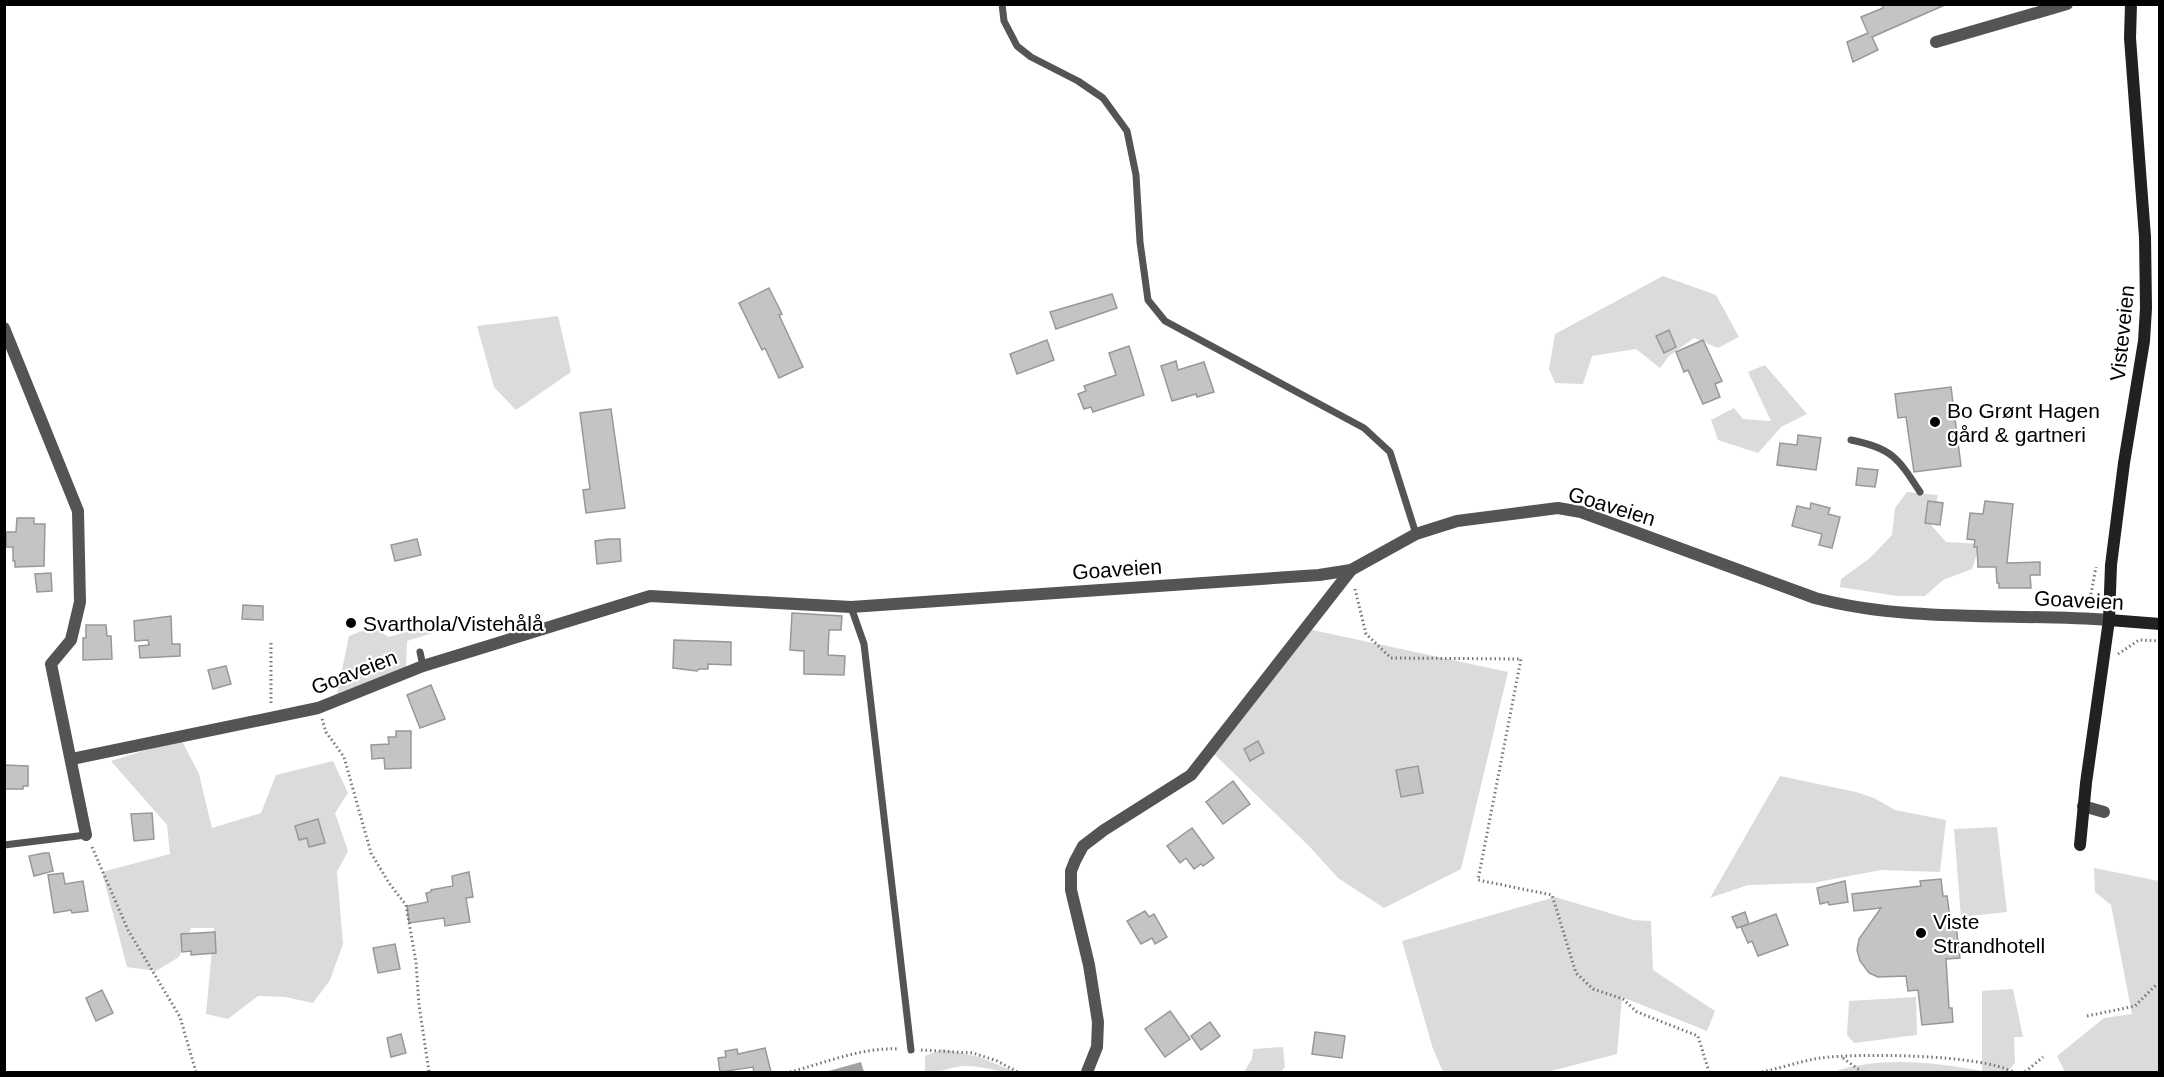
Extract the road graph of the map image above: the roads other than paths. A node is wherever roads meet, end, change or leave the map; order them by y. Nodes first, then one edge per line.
1 (1002, 4) edge
2 (2067, 4) edge
3 (2131, 4) edge
4 (1936, 42) dead end
5 (4, 328) edge
6 (1851, 440) dead end
7 (1920, 492) dead end
8 (1416, 534) junction
9 (1351, 570) junction
10 (851, 607) junction
11 (2109, 620) junction
12 (2160, 624) edge
13 (420, 652) dead end
14 (423, 666) junction
15 (72, 759) junction
16 (2083, 806) junction
17 (2104, 812) dead end
18 (86, 835) joint
19 (4, 845) edge
20 (2080, 845) dead end
21 (911, 1050) dead end
22 (1087, 1072) edge

1 - 8 lane
2 - 4 street
3 - 11 main road, Visteveien
5 - 15 street
6 - 7 lane
8 - 9 street, Goaveien
8 - 11 street, Goaveien
9 - 10 street, Goaveien
9 - 22 street
10 - 14 street, Goaveien
10 - 21 lane
11 - 12 main road, Goaveien
11 - 16 main road, Visteveien
13 - 14 lane
14 - 15 street, Goaveien
15 - 18 street
16 - 17 street
16 - 20 main road, Visteveien
18 - 19 lane

